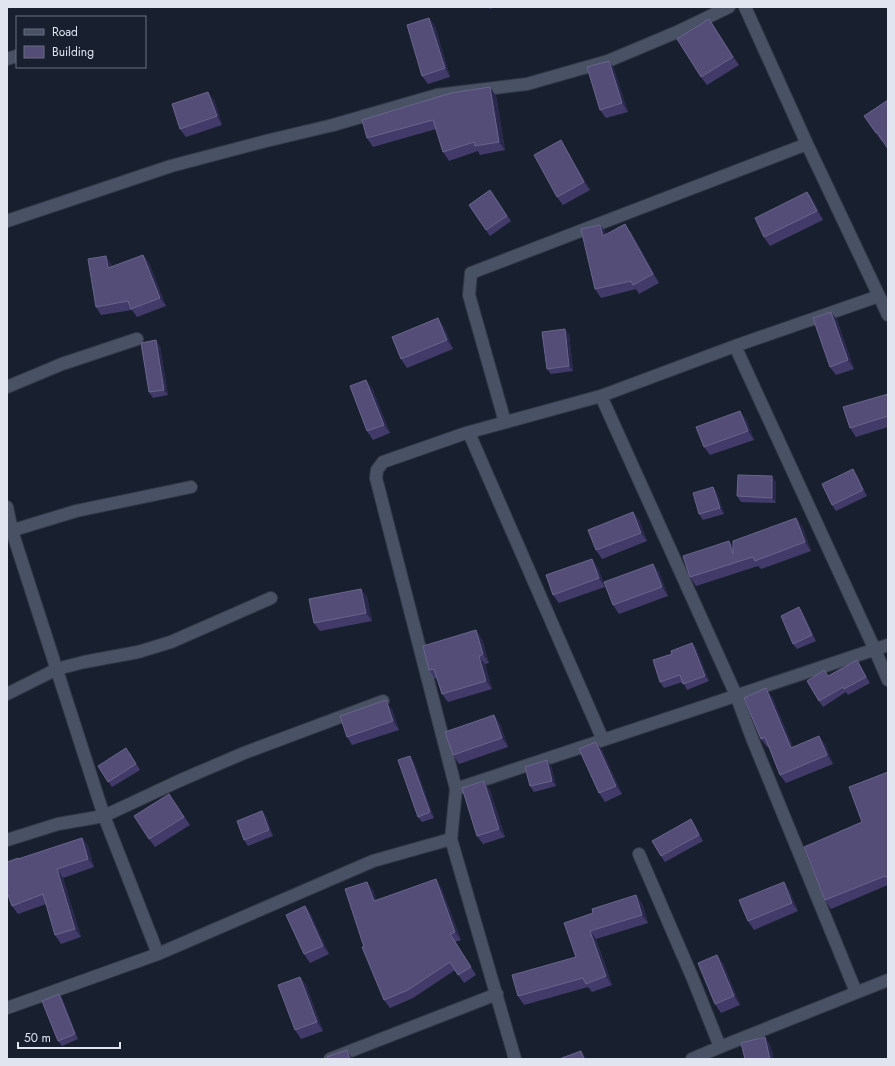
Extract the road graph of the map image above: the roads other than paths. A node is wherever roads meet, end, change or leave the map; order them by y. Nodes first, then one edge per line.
1 (729, 7) edge
2 (745, 7) edge
3 (807, 144) junction
4 (7, 221) edge
5 (879, 296) junction
6 (888, 315) edge
7 (137, 339) dead end
8 (734, 346) junction
9 (7, 387) edge
10 (601, 396) junction
11 (505, 422) junction
12 (468, 433) junction
13 (191, 487) dead end
14 (7, 508) edge
15 (10, 532) edge
16 (271, 598) dead end
17 (888, 645) edge
18 (875, 650) junction
19 (57, 669) junction
20 (888, 680) edge
21 (7, 694) edge
22 (736, 695) junction
23 (383, 700) edge
24 (603, 740) junction
25 (456, 789) junction
26 (104, 816) junction
27 (451, 839) junction
28 (7, 840) edge
29 (639, 854) dead end
30 (158, 954) junction
31 (888, 980) edge
32 (856, 992) junction
33 (497, 994) junction
34 (7, 1008) edge
35 (720, 1046) junction
36 (330, 1059) edge
37 (515, 1059) edge
38 (692, 1059) edge

1 - 4 street
2 - 3 street
3 - 5 street
3 - 11 street
5 - 6 street
5 - 8 street
7 - 9 street
8 - 10 street
8 - 18 street
10 - 11 street
10 - 22 street
11 - 12 street
12 - 24 street
12 - 25 street
13 - 15 street
14 - 15 street
15 - 19 street
16 - 19 street
17 - 18 street
18 - 20 street
18 - 22 street
19 - 21 street
19 - 26 street
22 - 24 street
22 - 32 street
23 - 26 street
24 - 25 street
25 - 27 street
26 - 28 street
26 - 30 street
27 - 30 street
27 - 33 street
29 - 35 street
30 - 34 street
31 - 32 street
32 - 35 street
33 - 36 street
33 - 37 street
35 - 38 street

